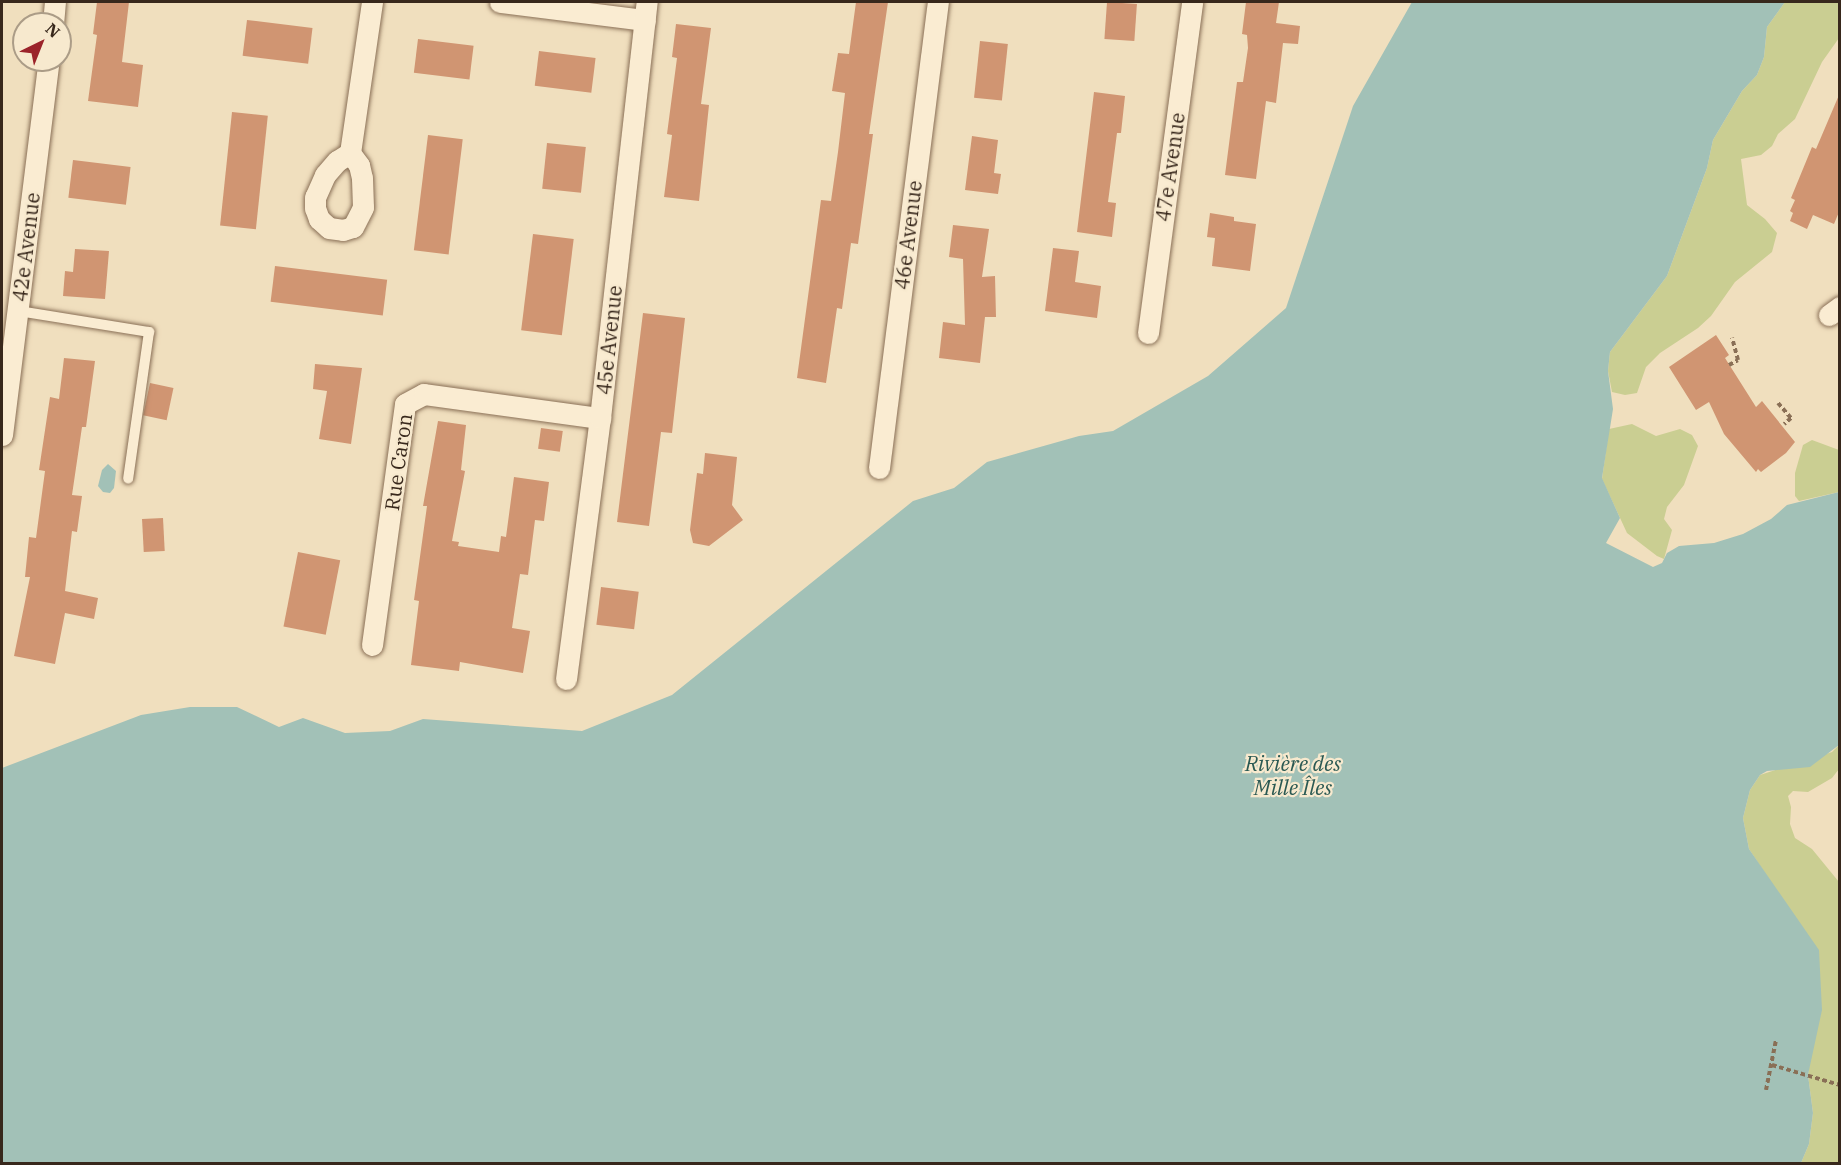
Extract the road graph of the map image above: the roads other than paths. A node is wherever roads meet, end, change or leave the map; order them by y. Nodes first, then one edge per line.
1 (372, 2) edge
2 (500, 2) edge
3 (938, 2) edge
4 (1192, 2) edge
5 (646, 11) edge
6 (47, 72) edge
7 (350, 153) dead end
8 (19, 311) junction
9 (1148, 333) dead end
10 (600, 418) junction
11 (2, 435) edge
12 (879, 468) dead end
13 (128, 479) dead end
14 (372, 645) dead end
15 (566, 679) dead end

1 - 7 street
2 - 5 street
3 - 12 street, 46e Avenue
4 - 9 street, 47e Avenue
5 - 10 street, 45e Avenue
6 - 8 street, 42e Avenue
8 - 11 street, 42e Avenue
8 - 13 lane
10 - 14 street, Rue Caron
10 - 15 street, 45e Avenue

